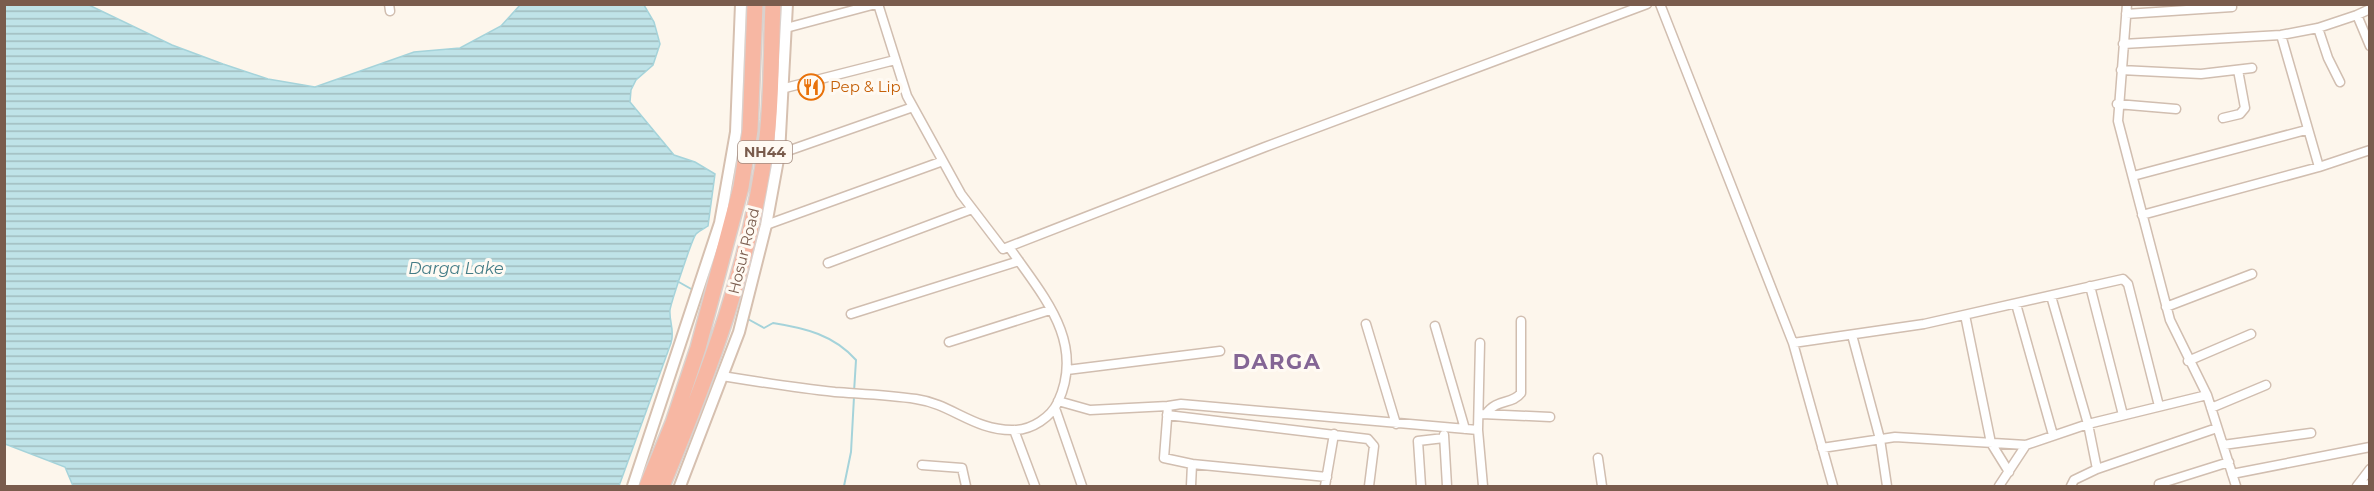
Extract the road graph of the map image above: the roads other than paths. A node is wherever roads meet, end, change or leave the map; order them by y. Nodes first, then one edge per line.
1 (741, 4) edge
2 (755, 4) edge
3 (773, 4) edge
4 (788, 4) edge
5 (877, 4) edge
6 (1647, 4) edge
7 (1660, 4) edge
8 (2232, 7) dead end
9 (2127, 9) edge
10 (2370, 9) edge
11 (2357, 15) junction
12 (786, 28) junction
13 (2318, 28) junction
14 (2281, 35) junction
15 (2123, 44) junction
16 (2370, 46) edge
17 (896, 60) junction
18 (2252, 68) dead end
19 (2121, 70) junction
20 (2238, 70) junction
21 (2340, 82) dead end
22 (785, 88) junction
23 (2117, 104) junction
24 (913, 107) junction
25 (2176, 109) dead end
26 (2223, 118) dead end
27 (2306, 130) junction
28 (2370, 150) edge
29 (779, 154) junction
30 (943, 161) junction
31 (2319, 168) junction
32 (2133, 177) junction
33 (972, 209) junction
34 (2142, 215) junction
35 (766, 225) junction
36 (1009, 247) junction
37 (1019, 261) junction
38 (828, 263) dead end
39 (2252, 274) dead end
40 (2090, 286) junction
41 (707, 288) junction
42 (2051, 296) junction
43 (740, 301) junction
44 (2016, 304) junction
45 (2166, 307) junction
46 (1050, 310) junction
47 (851, 314) dead end
48 (1965, 315) junction
49 (1521, 321) dead end
50 (1366, 324) dead end
51 (1434, 326) dead end
52 (731, 329) junction
53 (2251, 334) dead end
54 (1852, 335) junction
55 (949, 342) dead end
56 (1480, 343) dead end
57 (1793, 343) junction
58 (1220, 351) dead end
59 (2188, 361) junction
60 (1066, 370) junction
61 (722, 376) junction
62 (2266, 385) dead end
63 (2207, 395) junction
64 (1057, 404) junction
65 (2159, 406) junction
66 (2211, 408) junction
67 (1168, 411) junction
68 (1483, 414) junction
69 (2124, 415) junction
70 (1550, 417) dead end
71 (1396, 424) junction
72 (2088, 424) junction
73 (2217, 428) junction
74 (1465, 429) junction
75 (1014, 430) junction
76 (1478, 430) junction
77 (2311, 433) dead end
78 (1334, 434) junction
79 (1444, 434) junction
80 (2053, 435) junction
81 (1880, 439) junction
82 (1991, 443) junction
83 (2026, 445) junction
84 (2223, 445) junction
85 (2370, 447) edge
86 (1822, 448) junction
87 (1598, 458) dead end
88 (2229, 462) junction
89 (1192, 464) junction
90 (922, 465) dead end
91 (2097, 469) junction
92 (2370, 469) edge
93 (2009, 472) junction
94 (2232, 474) junction
95 (1326, 482) edge
96 (2159, 484) dead end
97 (2370, 484) edge
98 (633, 486) edge
99 (647, 486) edge
100 (662, 486) edge
101 (680, 486) edge
102 (966, 486) edge
103 (1035, 486) edge
104 (1082, 486) edge
105 (1191, 486) edge
106 (1369, 486) edge
107 (1421, 486) edge
108 (1447, 486) edge
109 (1483, 486) edge
110 (1602, 486) edge
111 (1833, 486) edge
112 (1887, 486) edge
113 (1999, 486) edge
114 (2071, 486) edge
115 (2236, 486) edge
116 (2359, 486) edge

1 - 41 street
2 - 41 highway, Hosur Road / NH44
3 - 43 highway, Hosur Road / NH44
4 - 12 street
5 - 12 street
5 - 17 street
6 - 36 street
7 - 57 street
8 - 9 street
9 - 15 street
10 - 11 street
11 - 13 street
11 - 16 street
12 - 22 street
13 - 14 street
13 - 21 street
14 - 15 street
14 - 27 street
15 - 19 street
17 - 22 street
17 - 24 street
18 - 20 street
19 - 20 street
19 - 23 street
20 - 26 street
22 - 29 street
23 - 25 street
23 - 32 street
24 - 29 street
24 - 30 street
27 - 31 street
27 - 32 street
28 - 31 street
29 - 35 street
30 - 33 street
30 - 35 street
31 - 34 street
32 - 34 street
33 - 36 street
33 - 38 street
34 - 45 street
35 - 43 street
36 - 37 street
37 - 46 street
37 - 47 street
39 - 45 street
40 - 42 street
40 - 65 street
40 - 69 street
41 - 98 street
41 - 99 highway, Hosur Road / NH44
42 - 44 street
42 - 72 street
43 - 52 highway, Hosur Road / NH44
44 - 48 street
44 - 80 street
45 - 59 street
46 - 55 street
46 - 60 street
48 - 54 street
48 - 82 street
49 - 68 street
50 - 71 street
51 - 74 street
52 - 61 street
52 - 100 highway, Hosur Road / NH44
53 - 59 street
54 - 57 street
54 - 81 street
56 - 68 street
57 - 86 street
58 - 60 street
59 - 63 street
60 - 64 street
61 - 75 street
61 - 101 street
62 - 66 street
63 - 65 street
63 - 66 street
64 - 67 street
64 - 75 street
64 - 104 street
65 - 69 street
66 - 73 street
67 - 71 street
67 - 78 street
67 - 89 street
68 - 70 street
68 - 76 street
69 - 72 street
71 - 79 street
72 - 80 street
72 - 91 street
73 - 84 street
73 - 91 street
74 - 76 street
74 - 79 street
75 - 103 street
76 - 109 street
77 - 84 street
78 - 95 street
78 - 106 street
79 - 107 street
79 - 108 street
80 - 83 street
81 - 82 street
81 - 86 street
81 - 112 street
82 - 83 street
82 - 93 street
83 - 93 street
84 - 88 street
85 - 94 street
86 - 111 street
87 - 110 street
88 - 94 street
88 - 96 street
89 - 95 street
89 - 105 street
90 - 102 street
91 - 114 street
92 - 116 street
93 - 113 street
94 - 115 street
97 - 116 street

